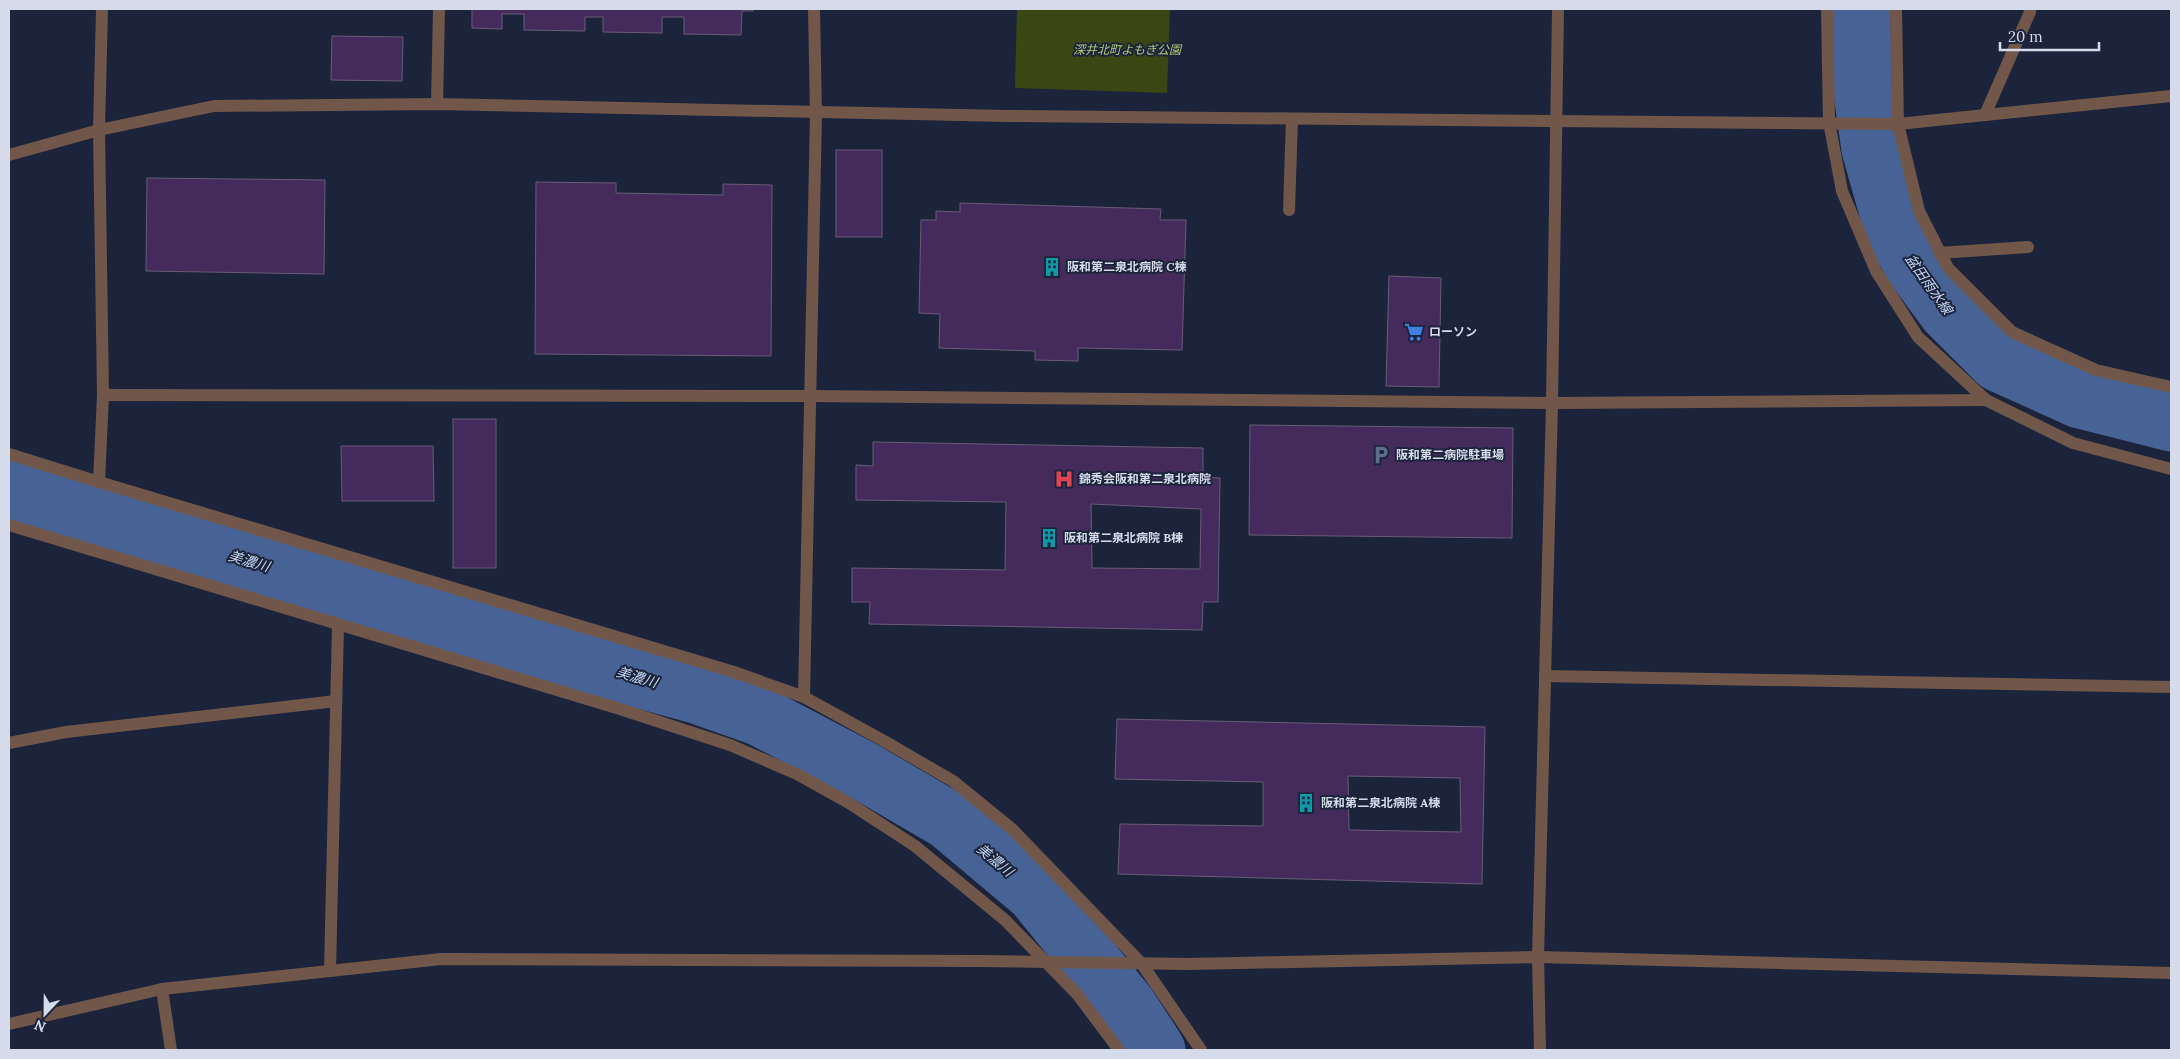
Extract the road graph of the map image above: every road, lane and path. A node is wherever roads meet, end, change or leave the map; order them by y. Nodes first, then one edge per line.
1 (102, 9) edge
2 (439, 9) edge
3 (814, 9) edge
4 (1558, 9) edge
5 (1827, 9) edge
6 (1896, 9) edge
7 (2030, 9) edge
8 (2171, 96) edge
9 (437, 104) junction
10 (816, 114) junction
11 (1985, 115) junction
12 (1292, 119) junction
13 (1556, 120) junction
14 (1829, 122) junction
15 (1898, 124) junction
16 (99, 130) junction
17 (9, 155) edge
18 (1289, 210) dead end
19 (2028, 247) dead end
20 (1939, 253) junction
21 (2171, 387) edge
22 (103, 396) junction
23 (810, 396) junction
24 (1986, 400) junction
25 (1552, 403) junction
26 (9, 454) edge
27 (2171, 469) edge
28 (100, 482) junction
29 (9, 525) edge
30 (338, 625) junction
31 (1545, 676) junction
32 (2171, 687) edge
33 (804, 697) junction
34 (336, 701) junction
35 (9, 743) edge
36 (1538, 958) junction
37 (1046, 962) junction
38 (1142, 964) junction
39 (330, 971) junction
40 (2171, 973) edge
41 (162, 990) junction
42 (9, 1024) edge
43 (171, 1050) edge
44 (1119, 1050) edge
45 (1202, 1050) edge
46 (1540, 1050) edge

1 - 16 street
2 - 9 street
3 - 10 street
4 - 13 street
5 - 14 street
6 - 15 street
7 - 11 street
8 - 11 street
9 - 10 street
9 - 16 street
10 - 12 street
10 - 23 street
11 - 15 street
12 - 13 street
12 - 18 street
13 - 14 street
13 - 25 street
14 - 15 street
14 - 24 street
15 - 20 street
16 - 17 street
16 - 22 street
19 - 20 street
20 - 21 street
22 - 23 street
22 - 28 street
23 - 25 street
23 - 33 street
24 - 25 street
24 - 27 street
25 - 31 street
26 - 28 street
28 - 33 street
29 - 30 street
30 - 34 street
30 - 37 street
31 - 32 street
31 - 36 street
33 - 38 street
34 - 35 street
34 - 39 street
36 - 38 street
36 - 40 street
36 - 46 street
37 - 38 street
37 - 39 street
37 - 44 street
38 - 45 street
39 - 41 street
41 - 42 street
41 - 43 street

